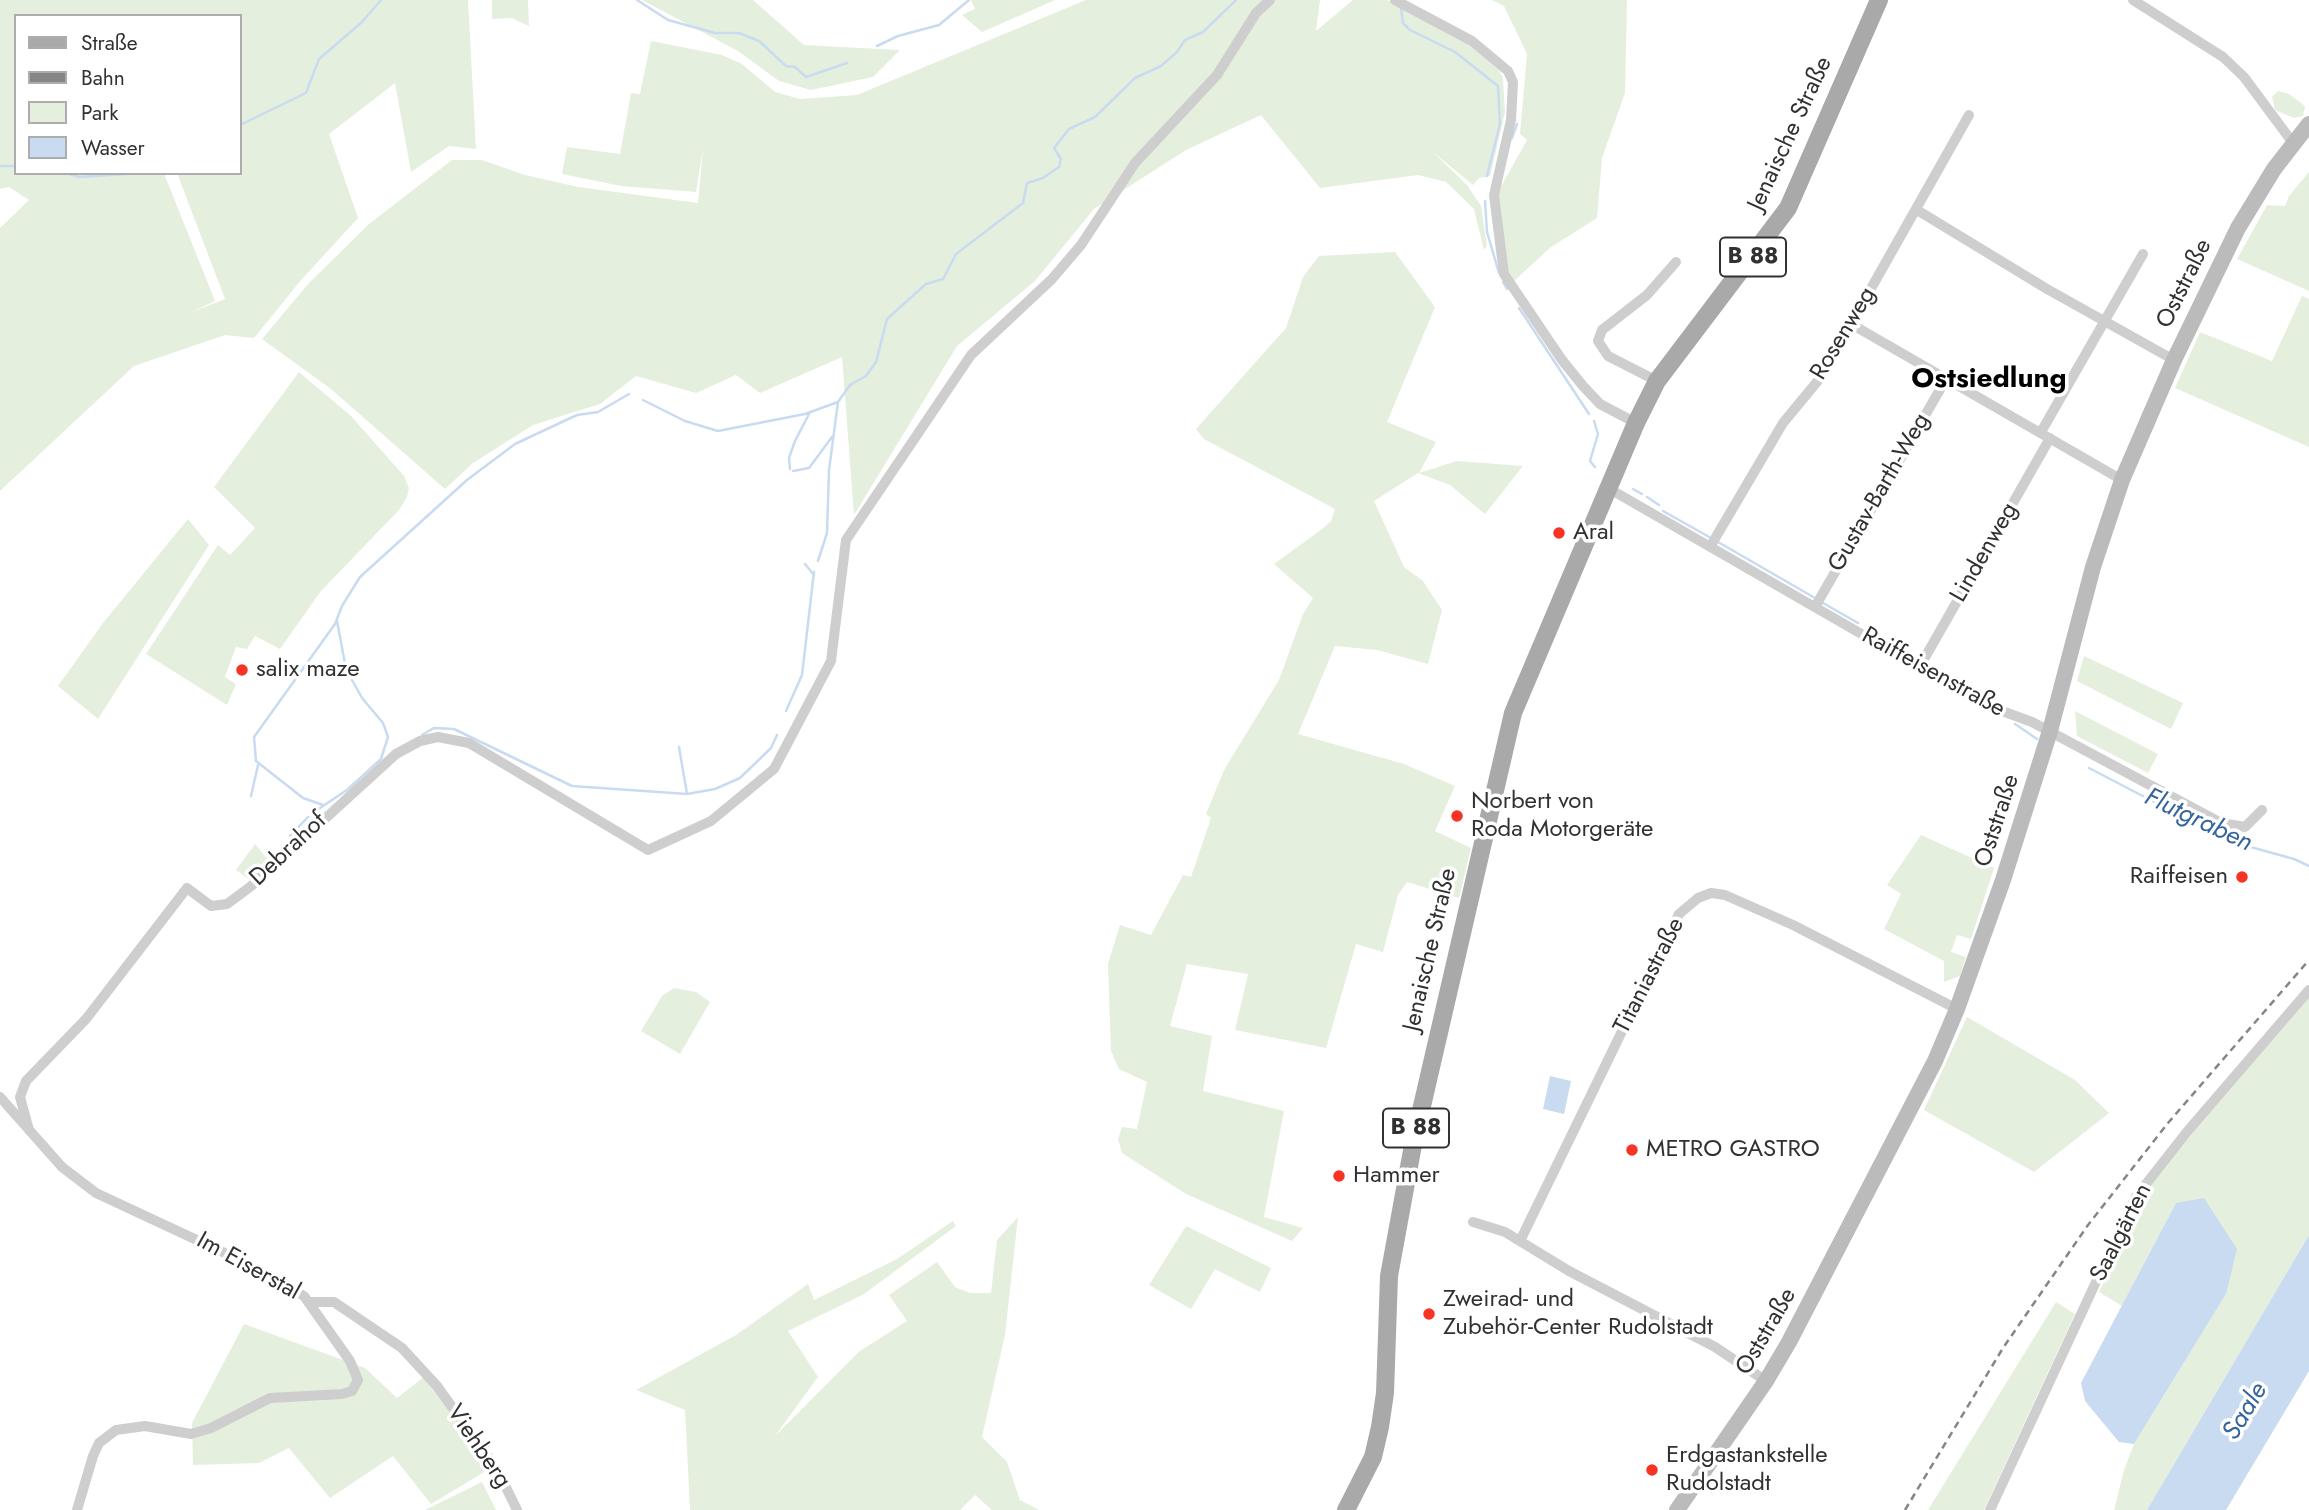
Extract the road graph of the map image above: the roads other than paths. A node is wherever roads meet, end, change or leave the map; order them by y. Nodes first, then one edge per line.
1 (1270, 0) edge
2 (1879, 0) edge
3 (2133, 0) edge
4 (1401, 2) edge
5 (1969, 115) dead end
6 (2309, 124) edge
7 (2293, 143) junction
8 (1917, 210) junction
9 (2143, 254) dead end
10 (1676, 261) dead end
11 (2105, 322) junction
12 (1851, 324) junction
13 (2174, 360) junction
14 (1946, 379) junction
15 (1657, 381) junction
16 (1636, 423) junction
17 (2045, 435) junction
18 (2122, 480) junction
19 (1608, 488) junction
20 (1710, 547) junction
21 (1815, 607) junction
22 (1919, 668) junction
23 (2050, 731) junction
24 (2262, 810) dead end
25 (2309, 990) edge
26 (1958, 1009) junction
27 (0, 1097) edge
28 (29, 1130) junction
29 (1473, 1222) dead end
30 (1520, 1241) junction
31 (310, 1302) junction
32 (1766, 1381) junction
33 (77, 1510) edge
34 (517, 1510) edge
35 (1346, 1510) edge
36 (1677, 1510) edge
37 (1990, 1510) edge

1 - 28 street, Debrahof
2 - 15 main road, Jenaische Straße / B 88
3 - 7 street
4 - 16 street
5 - 8 street, Rosenweg
6 - 7 street, Oststraße
7 - 13 street, Oststraße
8 - 11 street
8 - 12 street, Rosenweg
9 - 11 street, Lindenweg
10 - 15 street
11 - 13 street
11 - 17 street, Lindenweg
12 - 14 street
12 - 20 street, Rosenweg
13 - 18 street, Oststraße
14 - 17 street
14 - 21 street, Gustav-Barth-Weg
15 - 16 main road, Jenaische Straße / B 88
16 - 19 main road, Jenaische Straße / B 88
17 - 18 street
17 - 22 street, Lindenweg
18 - 23 street, Oststraße
19 - 20 street, Raiffeisenstraße
19 - 35 main road, Jenaische Straße / B 88
20 - 21 street, Raiffeisenstraße
21 - 22 street, Raiffeisenstraße
22 - 23 street, Raiffeisenstraße
23 - 24 street, Raiffeisenstraße
23 - 26 street, Oststraße
25 - 37 street, Saalgärten
26 - 30 street, Titaniastraße
26 - 32 street, Oststraße
27 - 28 street, Im Eiserstal
28 - 31 street, Im Eiserstal
29 - 30 street
30 - 32 street
31 - 33 street, Im Eiserstal
31 - 34 street, Viehberg
32 - 36 street, Oststraße

